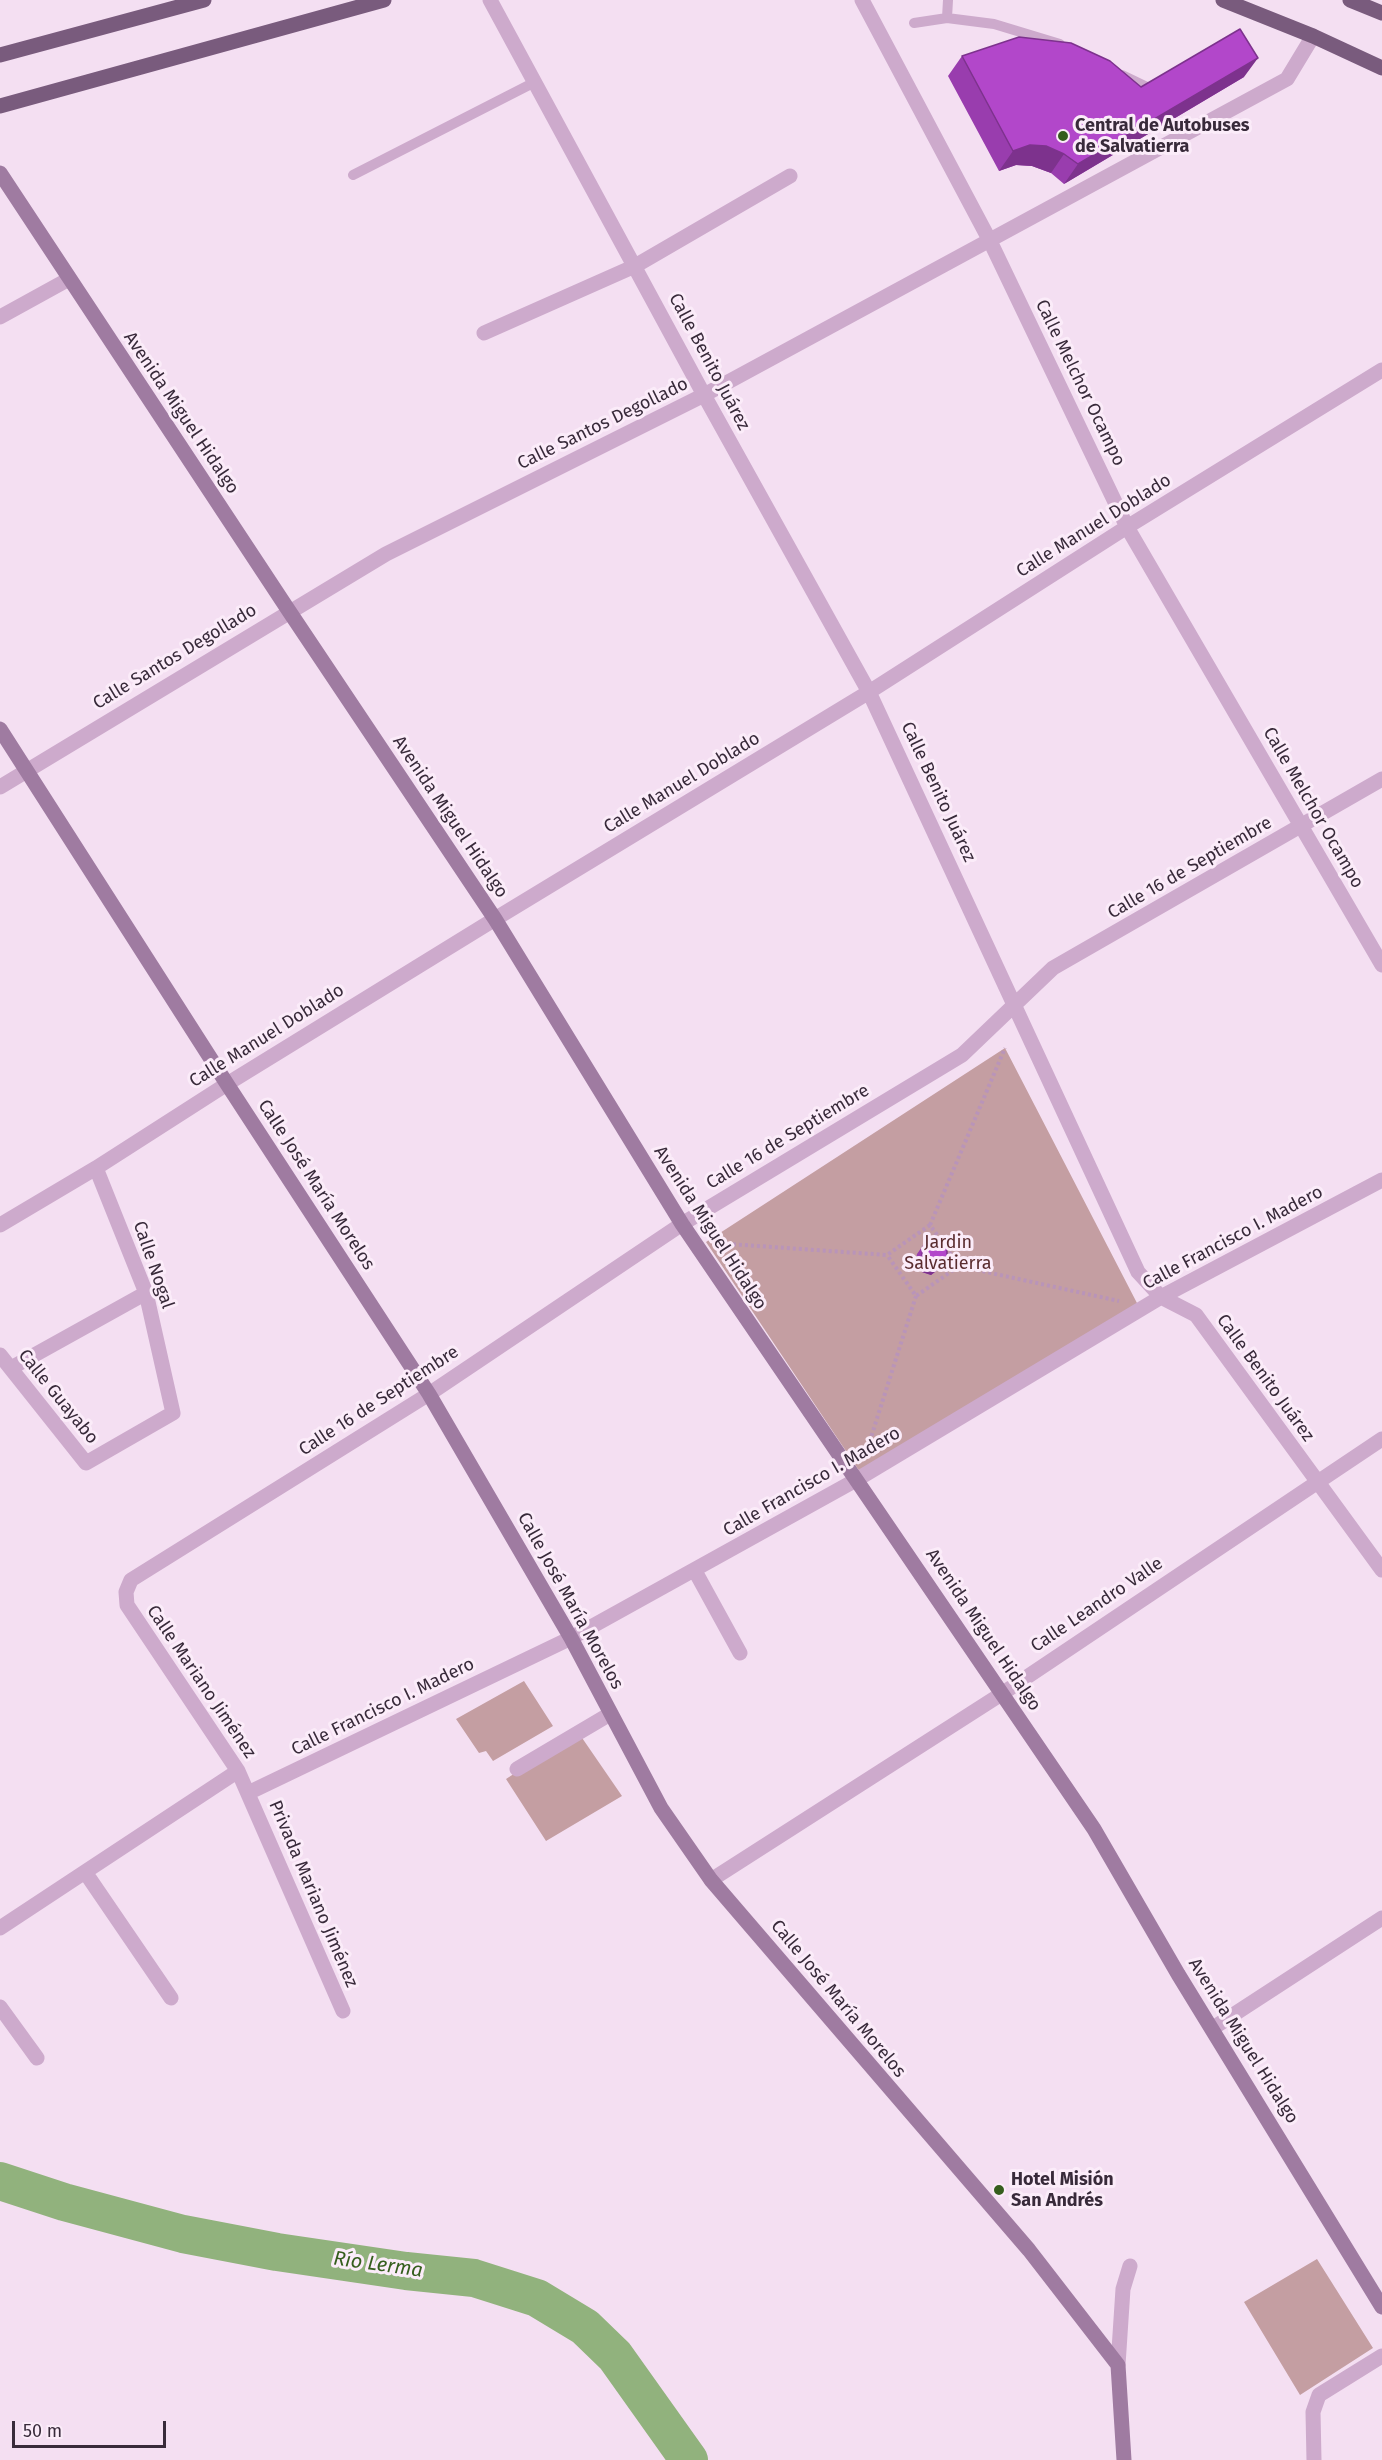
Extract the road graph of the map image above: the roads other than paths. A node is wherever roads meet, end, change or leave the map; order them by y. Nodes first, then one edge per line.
1 (204, 0) edge
2 (384, 0) edge
3 (490, 0) edge
4 (862, 0) edge
5 (948, 0) edge
6 (1223, 0) edge
7 (1350, 0) edge
8 (1382, 12) edge
9 (947, 18) junction
10 (914, 23) dead end
11 (1313, 36) junction
12 (0, 47) edge
13 (1071, 49) edge
14 (19, 50) junction
15 (0, 55) edge
16 (1382, 68) edge
17 (1110, 69) edge
18 (535, 82) junction
19 (1149, 88) edge
20 (0, 106) edge
21 (0, 173) edge
22 (352, 175) dead end
23 (790, 176) dead end
24 (990, 241) junction
25 (635, 266) junction
26 (69, 279) junction
27 (0, 317) edge
28 (484, 333) dead end
29 (1382, 370) edge
30 (704, 395) junction
31 (1127, 527) junction
32 (289, 611) junction
33 (869, 692) junction
34 (0, 729) edge
35 (26, 770) junction
36 (1382, 779) edge
37 (0, 787) edge
38 (1301, 827) junction
39 (495, 919) junction
40 (1382, 965) edge
41 (1016, 1004) junction
42 (227, 1084) junction
43 (96, 1168) junction
44 (1382, 1180) edge
45 (682, 1224) junction
46 (0, 1225) edge
47 (146, 1293) junction
48 (1161, 1298) junction
49 (0, 1355) edge
50 (11, 1368) junction
51 (429, 1394) junction
52 (1382, 1439) edge
53 (86, 1463) joint
54 (856, 1480) junction
55 (1317, 1483) junction
56 (1382, 1570) edge
57 (695, 1571) junction
58 (126, 1592) joint
59 (571, 1638) junction
60 (740, 1653) dead end
61 (1003, 1693) junction
62 (610, 1714) junction
63 (517, 1769) dead end
64 (238, 1771) junction
65 (248, 1793) junction
66 (85, 1872) junction
67 (711, 1880) junction
68 (1382, 1918) edge
69 (0, 1928) edge
70 (171, 1998) dead end
71 (0, 2007) edge
72 (343, 2011) dead end
73 (1213, 2028) junction
74 (37, 2058) dead end
75 (1130, 2266) dead end
76 (1382, 2307) edge
77 (1382, 2356) edge
78 (1118, 2365) junction
79 (1124, 2460) edge
80 (1314, 2460) edge

1 - 14 main road
2 - 20 main road
3 - 18 street, Calle Benito Juárez
4 - 24 street, Calle Melchor Ocampo
5 - 9 lane
6 - 11 main road
7 - 8 main road
9 - 10 lane
9 - 13 lane
11 - 16 main road
11 - 24 street, Calle Santos Degollado
12 - 14 main road
14 - 15 main road
17 - 19 lane
18 - 22 lane
18 - 25 street, Calle Benito Juárez
21 - 26 street, Avenida Miguel Hidalgo
23 - 25 street
24 - 30 street, Calle Santos Degollado
24 - 31 street, Calle Melchor Ocampo
25 - 28 street
25 - 30 street, Calle Benito Juárez
26 - 27 street
26 - 32 street, Avenida Miguel Hidalgo
29 - 31 street, Calle Manuel Doblado
30 - 32 street, Calle Santos Degollado
30 - 33 street, Calle Benito Juárez
31 - 33 street, Calle Manuel Doblado
31 - 38 street, Calle Melchor Ocampo
32 - 35 street, Calle Santos Degollado
32 - 39 street, Avenida Miguel Hidalgo
33 - 39 street, Calle Manuel Doblado
33 - 41 street, Calle Benito Juárez
34 - 35 street, Calle José María Morelos
35 - 37 street, Calle Santos Degollado
35 - 42 street, Calle José María Morelos
36 - 38 street, Calle 16 de Septiembre
38 - 40 street, Calle Melchor Ocampo
38 - 41 street, Calle 16 de Septiembre
39 - 42 street, Calle Manuel Doblado
39 - 45 street, Avenida Miguel Hidalgo
41 - 45 street, Calle 16 de Septiembre
41 - 48 street, Calle Benito Juárez
42 - 43 street, Calle Manuel Doblado
42 - 51 street, Calle José María Morelos
43 - 46 street, Calle Manuel Doblado
43 - 47 street, Calle Nogal
44 - 48 street, Calle Francisco I. Madero
45 - 51 street, Calle 16 de Septiembre
45 - 54 street, Avenida Miguel Hidalgo
47 - 50 street
47 - 53 street, Calle Nogal
48 - 54 street, Calle Francisco I. Madero
48 - 55 street, Calle Benito Juárez
49 - 50 street, Calle Guayabo
50 - 53 street, Calle Guayabo
51 - 58 street, Calle 16 de Septiembre
51 - 59 street, Calle José María Morelos
52 - 55 street, Calle Leandro Valle
54 - 57 street, Calle Francisco I. Madero
54 - 61 street, Avenida Miguel Hidalgo
55 - 56 street, Calle Benito Juárez
55 - 61 street, Calle Leandro Valle
57 - 59 street, Calle Francisco I. Madero
57 - 60 street
58 - 64 street, Calle Mariano Jiménez
59 - 62 street, Calle José María Morelos
59 - 65 street, Calle Francisco I. Madero
61 - 67 street, Calle Leandro Valle
61 - 73 street, Avenida Miguel Hidalgo
62 - 63 street
62 - 67 street, Calle José María Morelos
64 - 65 street, Calle Mariano Jiménez
64 - 66 street
65 - 72 street, Privada Mariano Jiménez
66 - 69 street
66 - 70 street
67 - 78 street, Calle José María Morelos
68 - 73 street
71 - 74 street
73 - 76 street, Avenida Miguel Hidalgo
75 - 78 street
77 - 80 street
78 - 79 street

